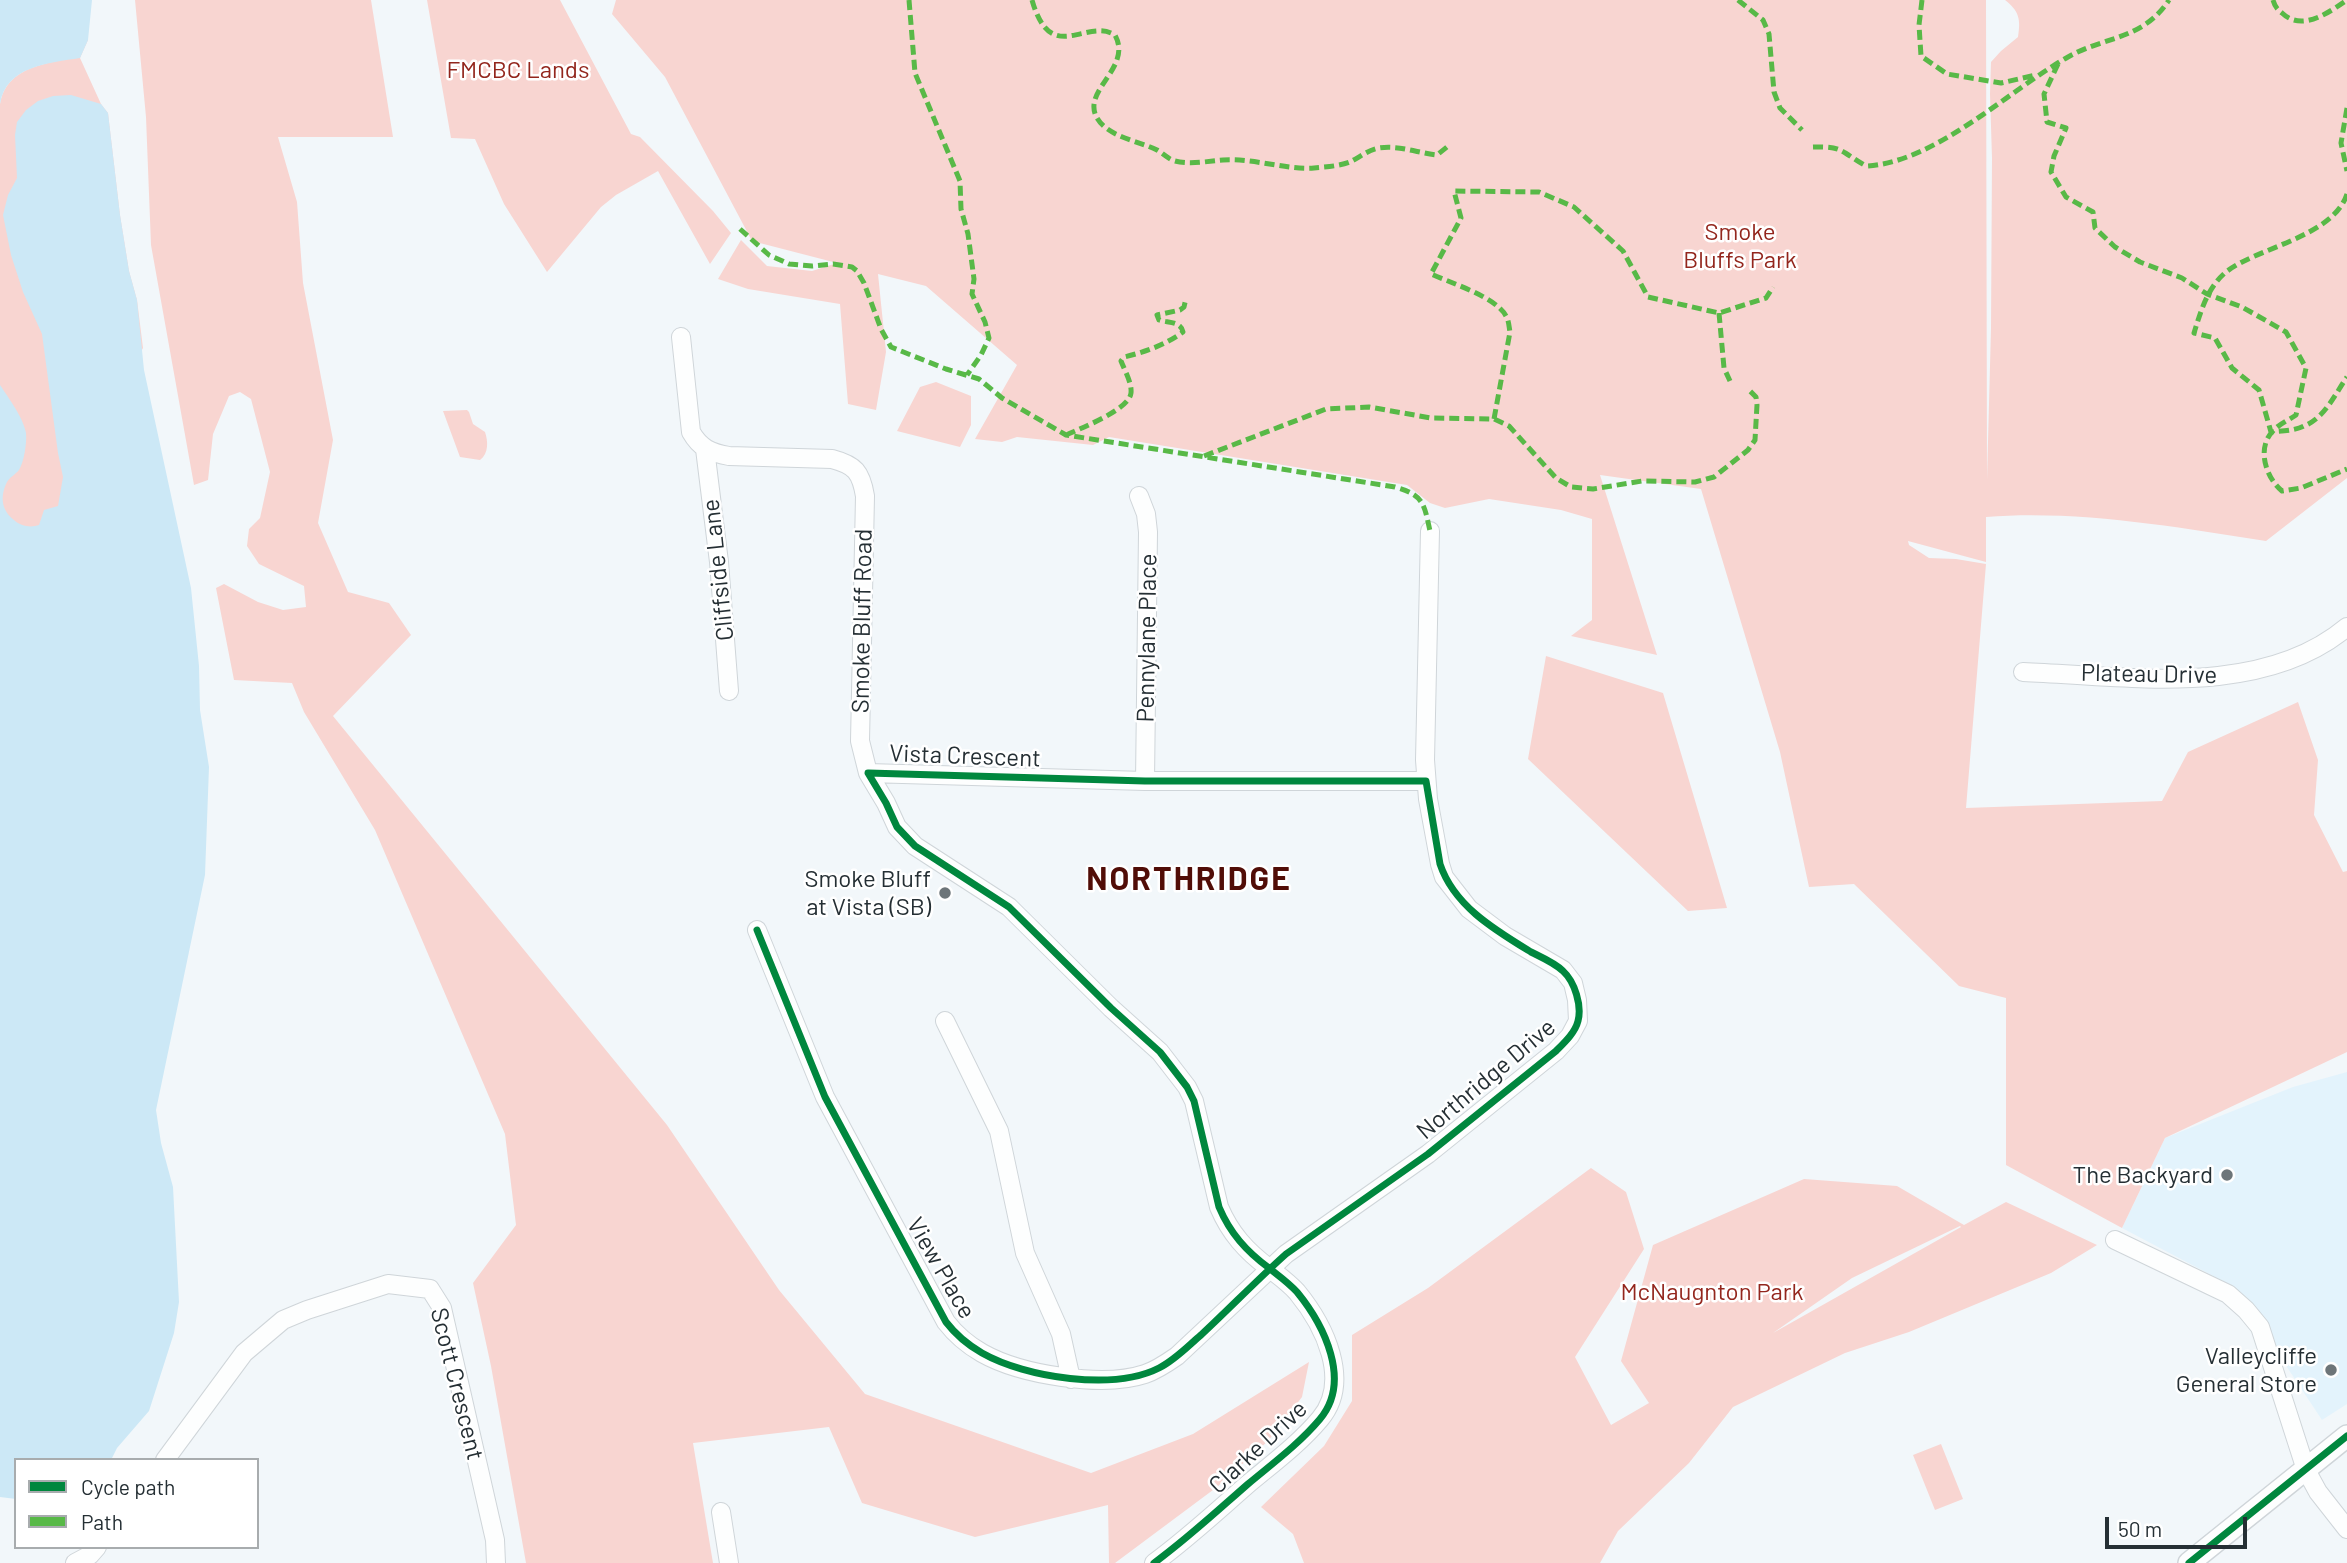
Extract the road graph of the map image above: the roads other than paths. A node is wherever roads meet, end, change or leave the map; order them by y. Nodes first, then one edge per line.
1 (681, 337) dead end
2 (705, 449) junction
3 (1139, 496) dead end
4 (1430, 531) dead end
5 (2347, 627) edge
6 (2023, 671) dead end
7 (729, 691) dead end
8 (868, 773) junction
9 (1145, 781) junction
10 (1426, 781) junction
11 (757, 930) dead end
12 (945, 1021) dead end
13 (2115, 1240) dead end
14 (1270, 1269) junction
15 (1071, 1379) junction
16 (2347, 1436) edge
17 (167, 1458) edge
18 (2306, 1470) junction
19 (721, 1512) dead end
20 (2347, 1529) edge
21 (95, 1549) edge
22 (75, 1563) edge
23 (496, 1563) edge
24 (729, 1563) edge
25 (1154, 1563) edge
26 (2189, 1563) edge

1 - 2 street
2 - 7 street, Cliffside Lane
2 - 8 street, Smoke Bluff Road
3 - 9 street, Pennylane Place
4 - 10 street, Northridge Drive
5 - 6 street, Plateau Drive
8 - 9 street, Vista Crescent
8 - 14 street, Vista Crescent
9 - 10 street, Vista Crescent
10 - 14 street, Northridge Drive
11 - 15 street, View Place
12 - 15 street
13 - 18 street
14 - 15 street, View Place
14 - 25 street, Clarke Drive
16 - 18 street
17 - 23 street, Scott Crescent
18 - 20 street
18 - 26 street
19 - 24 street
21 - 22 street

